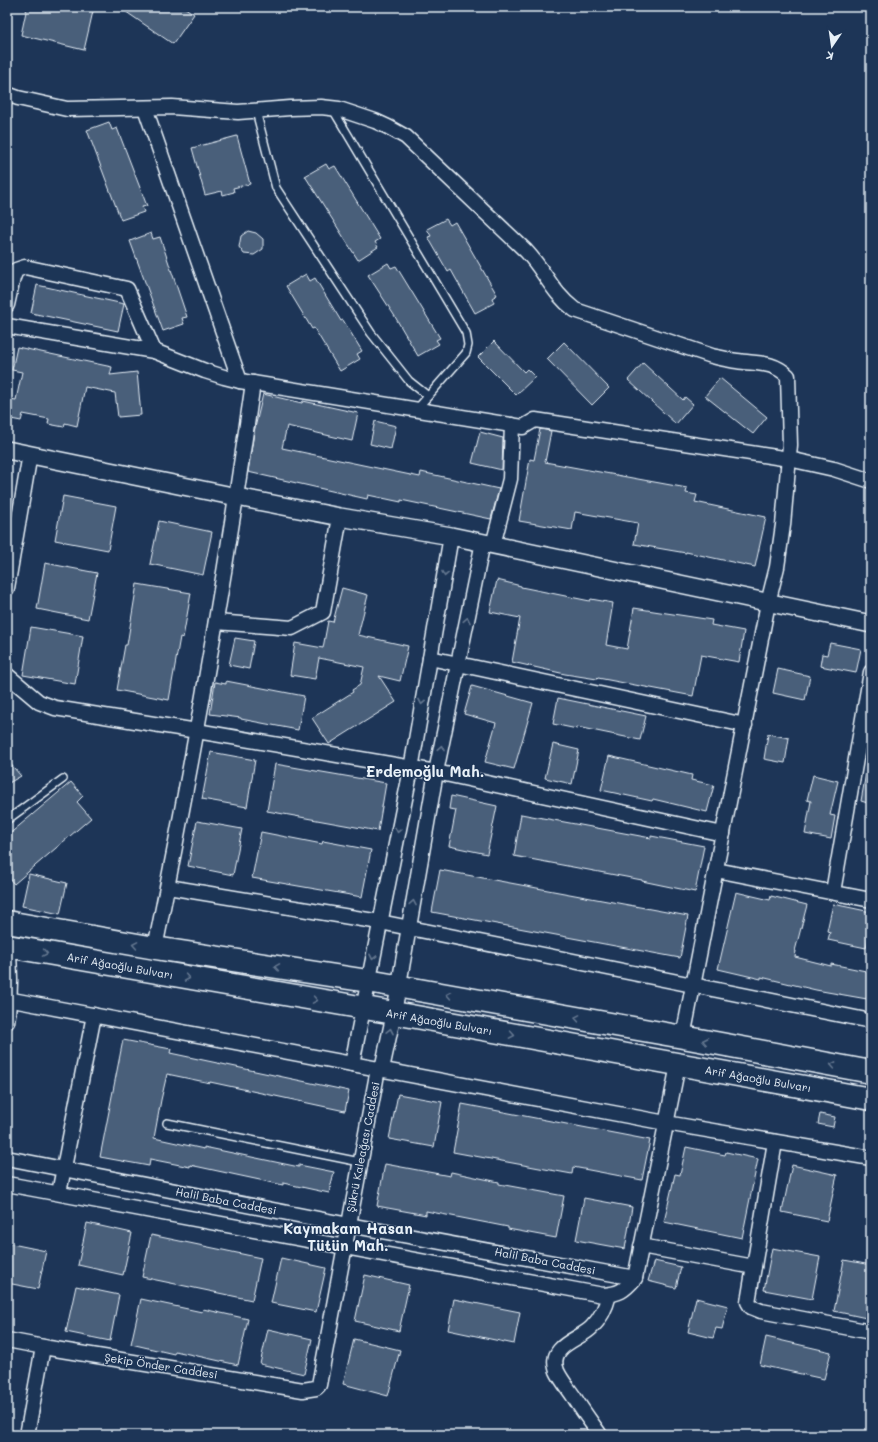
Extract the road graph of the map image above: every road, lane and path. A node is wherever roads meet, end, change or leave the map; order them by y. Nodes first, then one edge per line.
1 (7, 94) edge
2 (145, 108) junction
3 (332, 108) junction
4 (256, 112) junction
5 (7, 305) edge
6 (7, 326) edge
7 (154, 351) junction
8 (246, 382) junction
9 (428, 396) junction
10 (416, 410) junction
11 (512, 425) junction
12 (7, 450) edge
13 (30, 454) junction
14 (789, 459) junction
15 (871, 481) edge
16 (237, 497) junction
17 (340, 517) junction
18 (451, 536) junction
19 (488, 544) junction
20 (7, 588) edge
21 (768, 603) junction
22 (216, 622) junction
23 (871, 624) edge
24 (430, 658) junction
25 (458, 664) junction
26 (871, 672) edge
27 (7, 675) edge
28 (744, 725) junction
29 (197, 731) junction
30 (411, 768) junction
31 (436, 772) junction
32 (63, 779) dead end
33 (7, 820) edge
34 (723, 834) junction
35 (716, 870) junction
36 (168, 887) junction
37 (833, 892) junction
38 (871, 900) edge
39 (7, 922) edge
40 (380, 922) junction
41 (408, 929) junction
42 (8, 946) edge
43 (155, 948) junction
44 (368, 981) junction
45 (398, 986) junction
46 (693, 986) junction
47 (9, 999) edge
48 (364, 1008) junction
49 (394, 1014) junction
50 (94, 1015) junction
51 (7, 1022) edge
52 (871, 1022) edge
53 (684, 1037) junction
54 (352, 1064) junction
55 (678, 1065) junction
56 (380, 1069) junction
57 (871, 1072) edge
58 (871, 1099) edge
59 (167, 1123) dead end
60 (666, 1123) junction
61 (775, 1142) junction
62 (7, 1158) edge
63 (871, 1158) edge
64 (360, 1162) junction
65 (64, 1169) junction
66 (7, 1184) edge
67 (59, 1193) junction
68 (349, 1225) junction
69 (345, 1246) junction
70 (641, 1246) junction
71 (754, 1268) junction
72 (635, 1278) junction
73 (609, 1295) junction
74 (871, 1332) edge
75 (7, 1340) edge
76 (43, 1347) junction
77 (316, 1388) joint
78 (27, 1435) edge
79 (600, 1435) edge

1 - 2 street
2 - 4 street
2 - 8 street
3 - 4 street
3 - 9 lane
3 - 14 street
4 - 9 lane
5 - 7 street
6 - 7 street
7 - 8 street
8 - 10 street
8 - 16 street
9 - 10 lane
10 - 11 street
11 - 14 street
11 - 19 street, Şükrü Kaleağası Caddesi
12 - 13 street
13 - 16 street
13 - 20 street
14 - 15 street
14 - 21 street
16 - 17 street
16 - 22 street
17 - 18 street
17 - 22 street
18 - 19 street
18 -> 24 street
19 - 21 street
25 -> 19 street, Şükrü Kaleağası Caddesi
21 - 23 street
21 - 28 street
22 - 29 street
24 - 25 street
24 -> 30 street
25 - 28 street
31 -> 25 street, Şükrü Kaleağası Caddesi
26 - 37 street
27 - 29 street
28 - 34 street
29 - 30 street
29 - 36 street
30 - 31 street
30 -> 40 street
31 - 34 street
41 -> 31 street, Şükrü Kaleağası Caddesi
32 - 33 lane
34 - 35 street
35 - 37 street
35 - 46 street
36 - 40 street
36 - 43 street
37 - 38 street
43 -> 39 highway
40 - 41 street
40 -> 44 street
41 - 45 street, Şükrü Kaleağası Caddesi
41 - 46 street
42 - 47 street
42 -> 48 highway, Arif Ağaoğlu Bulvarı
44 -> 43 highway
44 - 45 highway
44 - 48 street
45 - 49 street, Şükrü Kaleağası Caddesi
53 -> 45 highway
46 - 52 street
46 - 53 street
47 - 50 street
47 - 51 street
48 - 49 highway, Arif Ağaoğlu Bulvarı
48 - 54 street
49 -> 55 highway, Arif Ağaoğlu Bulvarı
56 -> 49 street, Şükrü Kaleağası Caddesi
50 - 54 street
50 - 65 street
57 -> 53 highway
54 - 56 street
55 - 58 highway, Arif Ağaoğlu Bulvarı
55 - 60 street
56 - 60 street
56 - 64 street, Şükrü Kaleağası Caddesi
59 - 64 lane
60 - 61 street
60 - 70 street
61 - 63 street
61 - 71 street
62 - 65 street, Halil Baba Caddesi
64 - 68 street, Şükrü Kaleağası Caddesi
65 - 67 street
65 - 68 street, Halil Baba Caddesi
66 - 67 street
67 - 69 street
68 - 69 street, Şükrü Kaleağası Caddesi
68 - 72 street, Halil Baba Caddesi
69 - 73 street
69 - 77 street, Şükrü Kaleağası Caddesi
70 - 71 street
70 - 72 street
71 - 74 street
72 - 73 street
73 - 79 street
75 - 76 street, Şekip Önder Caddesi
76 - 77 street, Şekip Önder Caddesi
76 - 78 street

